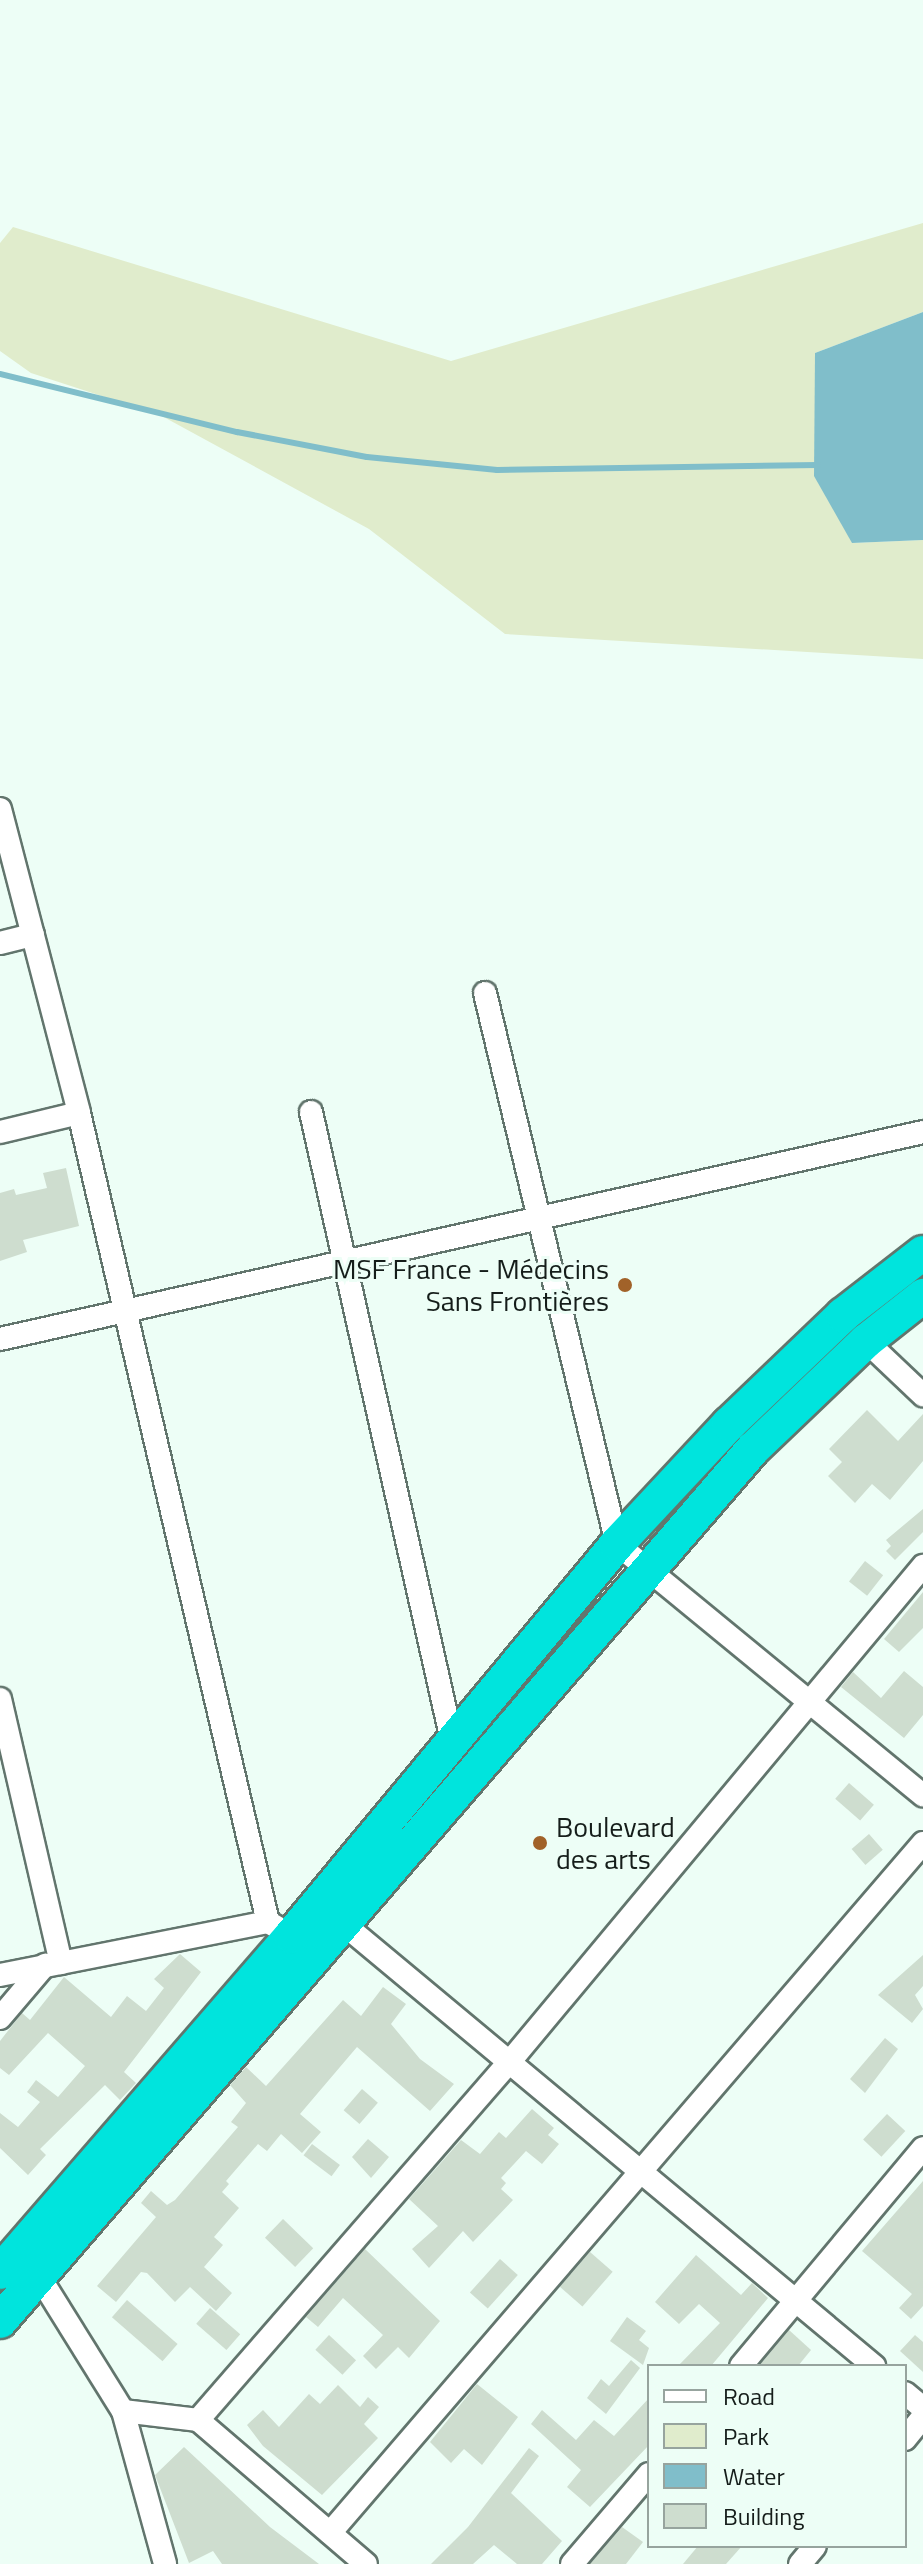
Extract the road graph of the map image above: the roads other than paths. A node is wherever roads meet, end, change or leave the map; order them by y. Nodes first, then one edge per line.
1 (0, 809) edge
2 (33, 935) junction
3 (0, 943) edge
4 (485, 993) dead end
5 (311, 1112) dead end
6 (79, 1113) junction
7 (0, 1132) edge
8 (923, 1132) edge
9 (538, 1221) junction
10 (923, 1253) edge
11 (346, 1263) junction
12 (923, 1296) edge
13 (124, 1315) junction
14 (0, 1339) edge
15 (866, 1341) junction
16 (923, 1395) edge
17 (617, 1544) junction
18 (923, 1566) edge
19 (648, 1571) junction
20 (0, 1699) edge
21 (807, 1700) junction
22 (453, 1745) junction
23 (923, 1795) edge
24 (923, 1843) edge
25 (341, 1922) junction
26 (292, 1937) junction
27 (53, 1964) junction
28 (0, 1975) edge
29 (0, 2018) edge
30 (507, 2065) junction
31 (923, 2148) edge
32 (640, 2172) junction
33 (19, 2266) edge
34 (797, 2300) junction
35 (0, 2321) edge
36 (743, 2364) edge
37 (872, 2364) edge
38 (907, 2395) edge
39 (923, 2408) edge
40 (123, 2411) junction
41 (923, 2417) edge
42 (198, 2420) junction
43 (907, 2437) edge
44 (647, 2476) edge
45 (330, 2533) junction
46 (813, 2548) edge
47 (165, 2564) edge
48 (366, 2564) edge
49 (572, 2564) edge
50 (800, 2564) edge

1 - 2 street
2 - 3 street
2 - 6 street
4 - 9 street
5 - 11 street
6 - 7 street
6 - 13 street
8 - 9 street
9 - 11 street
9 - 17 street
10 - 17 highway
11 - 13 street
11 - 22 street
12 - 15 highway
13 - 14 street
13 - 26 street
15 - 16 street
15 - 19 highway
17 - 19 street
17 - 22 highway
18 - 21 street
19 - 21 street
19 - 25 highway
20 - 27 street
21 - 23 street
21 - 30 street
22 - 26 highway
24 - 32 street
25 - 26 highway
25 - 30 street
26 - 27 street
26 - 33 highway
27 - 28 street
27 - 29 street
30 - 32 street
30 - 42 street
31 - 34 street
32 - 34 street
32 - 45 street
33 - 35 highway
33 - 40 street
34 - 36 street
34 - 37 street
38 - 39 street
40 - 42 street
40 - 47 street
41 - 43 street
42 - 45 street
44 - 49 street
45 - 48 street
46 - 50 street

